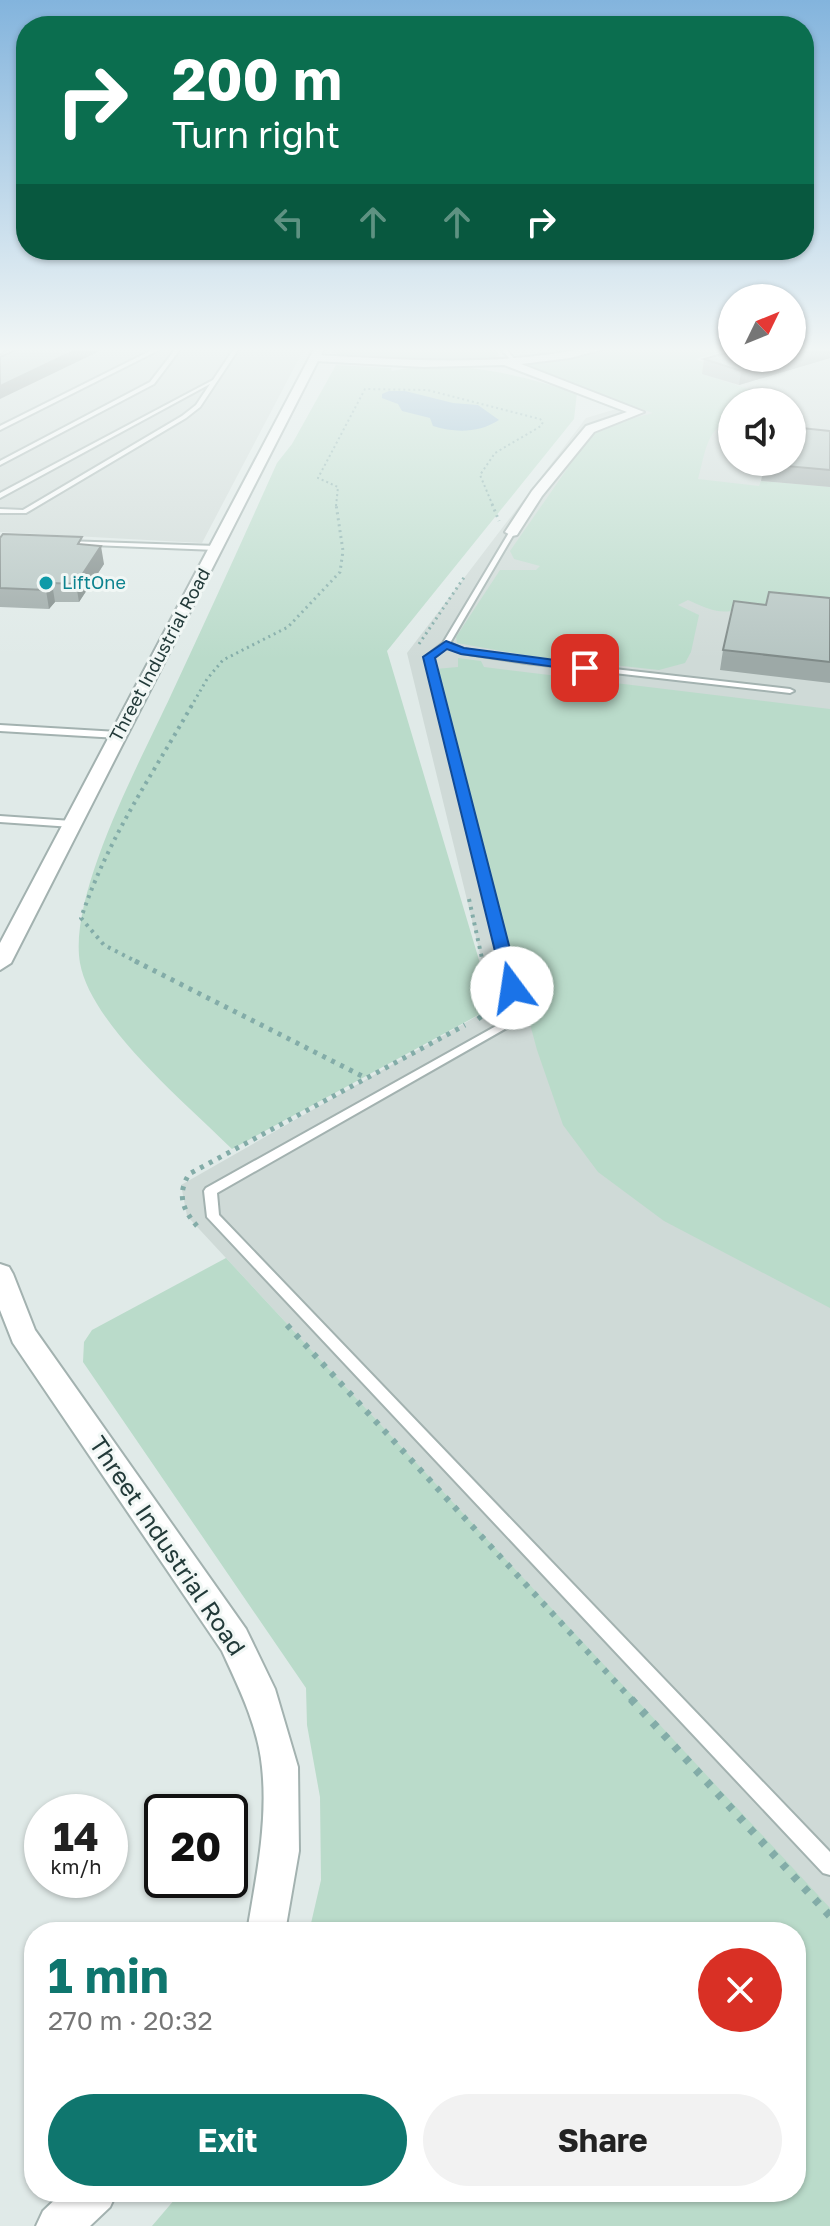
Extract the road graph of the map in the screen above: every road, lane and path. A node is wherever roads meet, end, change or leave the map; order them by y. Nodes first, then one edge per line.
1 (23, 451) edge
2 (84, 451) edge
3 (127, 451) edge
4 (267, 451) edge
5 (332, 451) edge
6 (499, 451) edge
7 (572, 451) edge
8 (67, 460) junction
9 (78, 462) dead end
10 (0, 463) edge
11 (89, 465) dead end
12 (100, 467) junction
13 (0, 496) edge
14 (0, 511) edge
15 (498, 527) dead end
16 (512, 532) joint
17 (50, 541) edge
18 (216, 548) junction
19 (466, 575) dead end
20 (446, 644) junction
21 (416, 648) dead end
22 (790, 691) dead end
23 (0, 728) edge
24 (118, 735) junction
25 (0, 819) edge
26 (72, 824) junction
27 (467, 889) dead end
28 (0, 963) edge
29 (0, 1274) edge
30 (830, 1866) edge
31 (268, 1922) edge
32 (84, 2202) edge
33 (58, 2226) edge

1 - 10 lane
2 - 8 lane
3 - 12 lane
4 - 18 street, Threet Industrial Road
5 - 27 path
6 - 15 path
7 - 16 street
8 - 9 lane
8 - 13 lane
11 - 12 lane
12 - 14 lane
16 - 20 lane
17 - 18 lane
18 - 24 street, Threet Industrial Road
19 - 21 path
20 - 22 lane
20 - 30 lane
23 - 24 lane
24 - 26 street, Threet Industrial Road
25 - 26 lane
26 - 28 street, Threet Industrial Road
29 - 31 street, Threet Industrial Road
32 - 33 street

